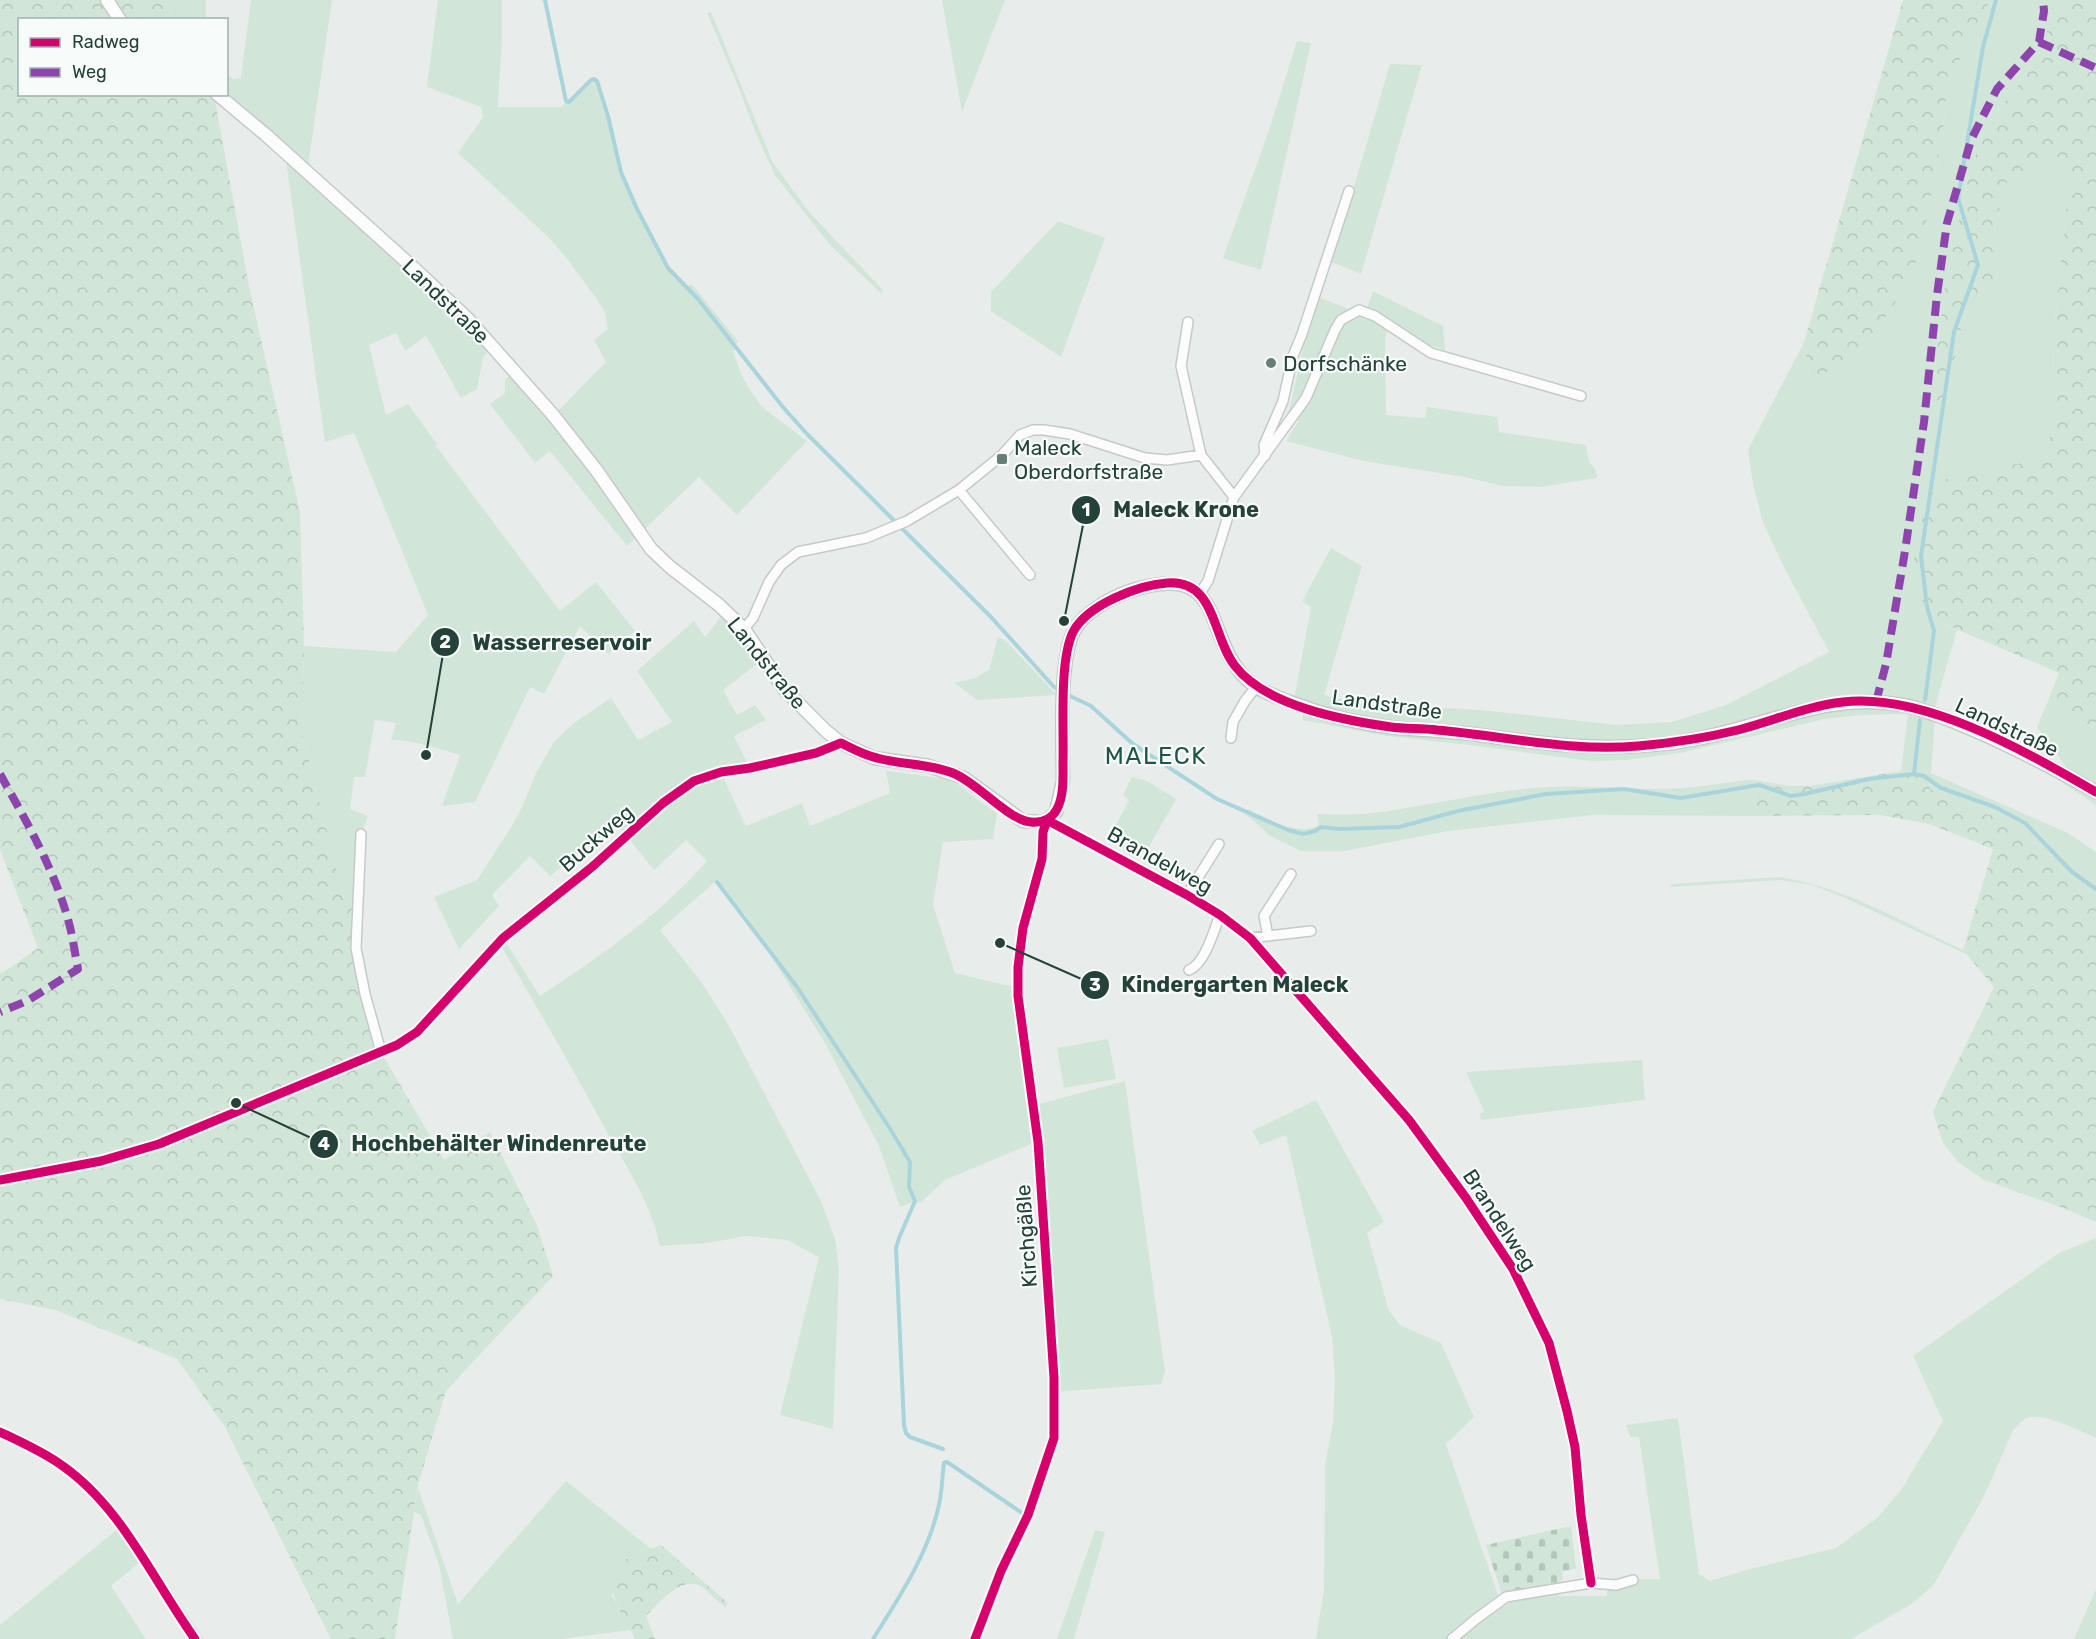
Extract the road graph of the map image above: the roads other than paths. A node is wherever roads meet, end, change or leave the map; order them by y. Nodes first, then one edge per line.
1 (107, 0) edge
2 (119, 18) edge
3 (219, 96) edge
4 (1349, 191) dead end
5 (1188, 322) dead end
6 (1581, 396) dead end
7 (1201, 455) junction
8 (1265, 456) junction
9 (959, 490) junction
10 (1234, 497) junction
11 (1030, 574) dead end
12 (1200, 593) junction
13 (744, 629) junction
14 (1256, 687) junction
15 (1231, 738) dead end
16 (841, 743) junction
17 (2096, 792) edge
18 (1047, 820) junction
19 (361, 834) dead end
20 (1218, 844) dead end
21 (1291, 874) dead end
22 (1187, 895) junction
23 (1220, 915) junction
24 (1311, 931) dead end
25 (1268, 936) junction
26 (1250, 938) junction
27 (1189, 970) dead end
28 (381, 1052) junction
29 (0, 1180) edge
30 (1633, 1580) dead end
31 (1591, 1583) junction
32 (975, 1639) edge
33 (1452, 1639) edge

1 - 2 street
3 - 13 street, Landstraße
4 - 8 street
5 - 7 street
6 - 8 street
7 - 9 street
7 - 10 street
8 - 10 street
9 - 11 street
9 - 13 street
10 - 12 street
12 - 14 street, Landstraße
12 - 18 street
13 - 16 street, Landstraße
14 - 15 street
14 - 17 street, Landstraße
16 - 18 street, Landstraße
16 - 28 street, Buckweg
18 - 22 street, Brandelweg
18 - 32 street, Kirchgäßle
19 - 28 street
20 - 22 street
21 - 25 street
22 - 23 street, Brandelweg
23 - 26 street, Brandelweg
23 - 27 street, Brandelweg
24 - 25 street
25 - 26 street
26 - 31 street, Brandelweg
28 - 29 street, Buckweg
30 - 31 street
31 - 33 street

